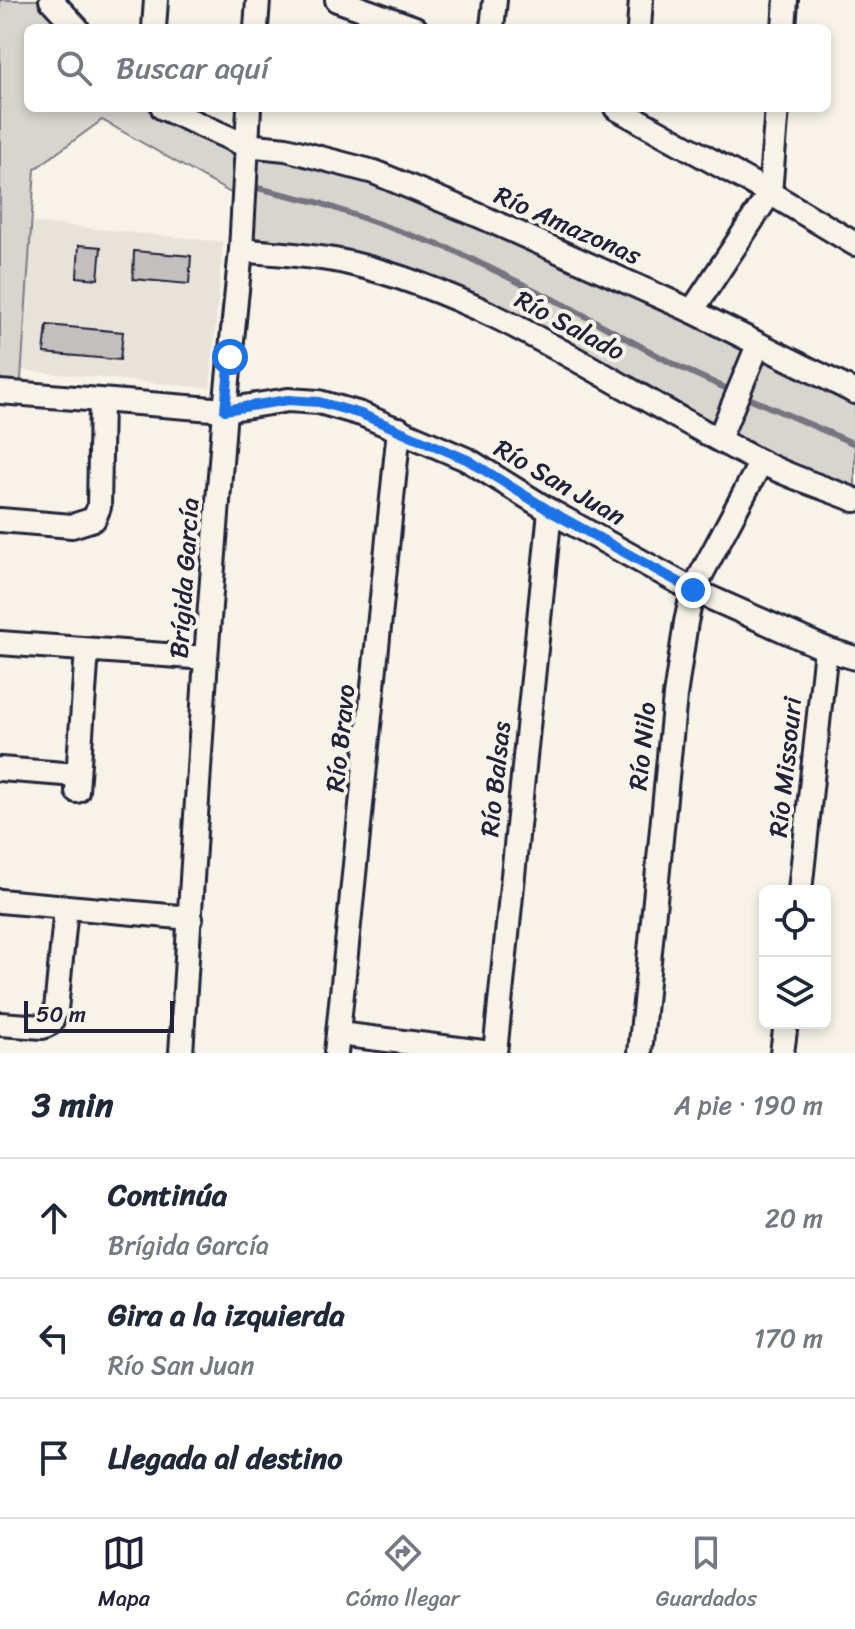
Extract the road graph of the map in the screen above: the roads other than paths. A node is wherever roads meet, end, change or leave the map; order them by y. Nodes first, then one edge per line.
1 (51, 0) edge
2 (156, 0) edge
3 (258, 0) edge
4 (337, 0) edge
5 (495, 0) edge
6 (641, 0) edge
7 (786, 0) edge
8 (73, 24) edge
9 (154, 24) edge
10 (256, 24) edge
11 (404, 24) edge
12 (492, 24) edge
13 (639, 24) edge
14 (784, 24) edge
15 (172, 112) edge
16 (249, 112) edge
17 (629, 112) edge
18 (777, 112) edge
19 (245, 145) junction
20 (770, 193) junction
21 (855, 244) edge
22 (241, 250) junction
23 (692, 311) junction
24 (758, 345) junction
25 (0, 392) edge
26 (855, 392) edge
27 (101, 401) junction
28 (225, 410) junction
29 (399, 429) junction
30 (719, 439) junction
31 (761, 462) junction
32 (855, 500) edge
33 (550, 511) junction
34 (0, 520) edge
35 (693, 590) junction
36 (0, 643) edge
37 (826, 649) junction
38 (87, 650) junction
39 (206, 658) junction
40 (855, 658) edge
41 (0, 769) edge
42 (801, 885) edge
43 (0, 901) edge
44 (66, 907) junction
45 (191, 918) junction
46 (0, 1024) edge
47 (785, 1029) edge
48 (337, 1044) edge
49 (181, 1053) edge
50 (493, 1053) edge
51 (640, 1053) edge
52 (782, 1053) edge

1 - 8 street
2 - 9 street
3 - 10 street
4 - 11 street
5 - 12 street
6 - 13 street
7 - 14 street
15 - 19 street, Río Amazonas
16 - 19 street, Brígida García
17 - 20 street
18 - 20 street
19 - 22 street, Brígida García
19 - 23 street, Río Amazonas
20 - 21 street
20 - 23 street
22 - 28 street, Brígida García
22 - 30 street, Río Salado
23 - 24 street, Río Amazonas
24 - 26 street, Río Amazonas
24 - 30 street
25 - 27 street, Río San Juan
27 - 28 street, Río San Juan
27 - 34 street
28 - 29 street, Río San Juan
28 - 39 street, Brígida García
29 - 33 street, Río San Juan
29 - 48 street, Río Bravo
30 - 31 street, Río Salado
31 - 32 street, Río Salado
31 - 35 street, Río Nilo
33 - 35 street, Río San Juan
33 - 50 street, Río Balsas
35 - 37 street, Río San Juan
35 - 51 street, Río Nilo
36 - 38 street
37 - 40 street, Río San Juan
37 - 42 street, Río Missouri
38 - 39 street
38 - 41 street
39 - 45 street, Brígida García
43 - 44 street
44 - 45 street
44 - 46 street
45 - 49 street, Brígida García
47 - 52 street
48 - 50 street

